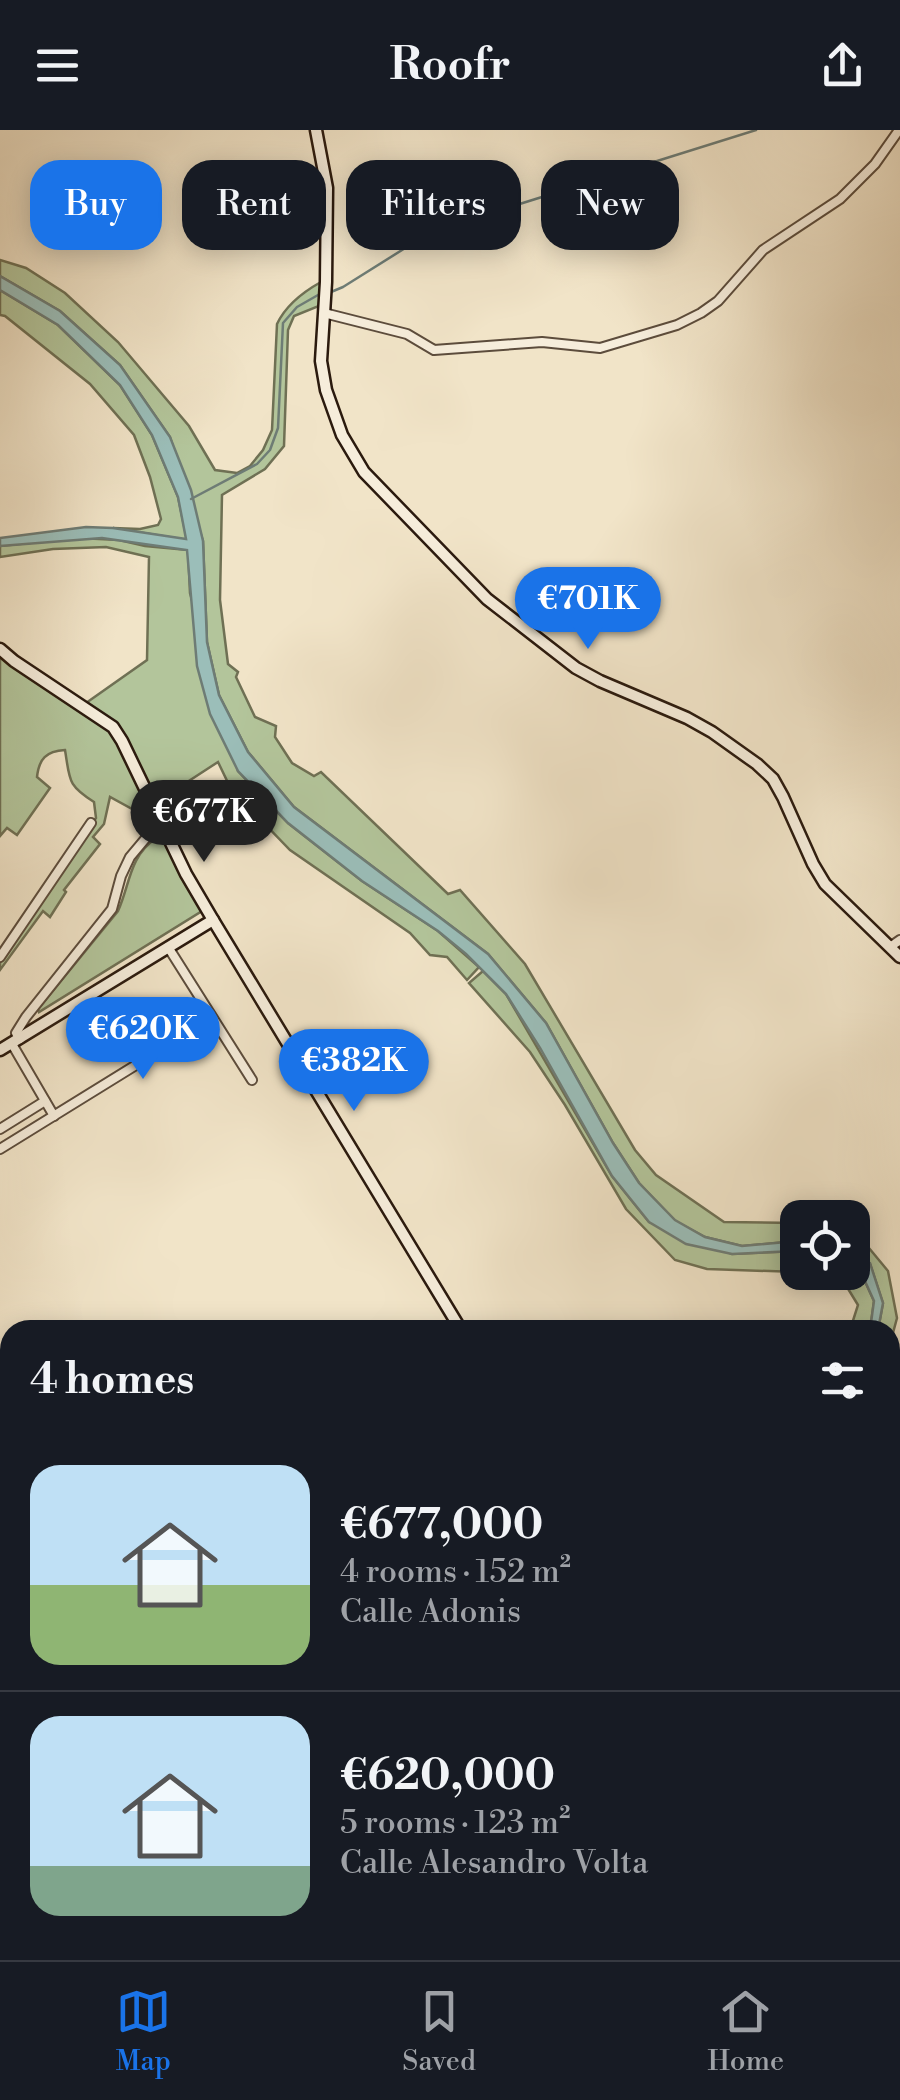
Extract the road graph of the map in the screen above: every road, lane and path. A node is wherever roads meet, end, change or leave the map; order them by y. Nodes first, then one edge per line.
1 (316, 130) edge
2 (899, 130) edge
3 (324, 314) junction
4 (0, 649) edge
5 (91, 822) dead end
6 (164, 826) junction
7 (213, 920) junction
8 (895, 943) edge
9 (168, 947) junction
10 (0, 957) edge
11 (900, 957) edge
12 (212, 1018) junction
13 (16, 1042) junction
14 (0, 1050) edge
15 (252, 1080) dead end
16 (45, 1101) junction
17 (54, 1116) junction
18 (0, 1129) edge
19 (0, 1149) edge
20 (454, 1320) edge

1 - 3 street
2 - 3 street
3 - 8 street
4 - 6 street
5 - 10 street
6 - 7 street
6 - 13 street
7 - 9 street
7 - 20 street
8 - 11 street
9 - 12 street
9 - 13 street
12 - 15 street
12 - 17 street
13 - 14 street
13 - 16 street
16 - 17 street
16 - 18 street
17 - 19 street

